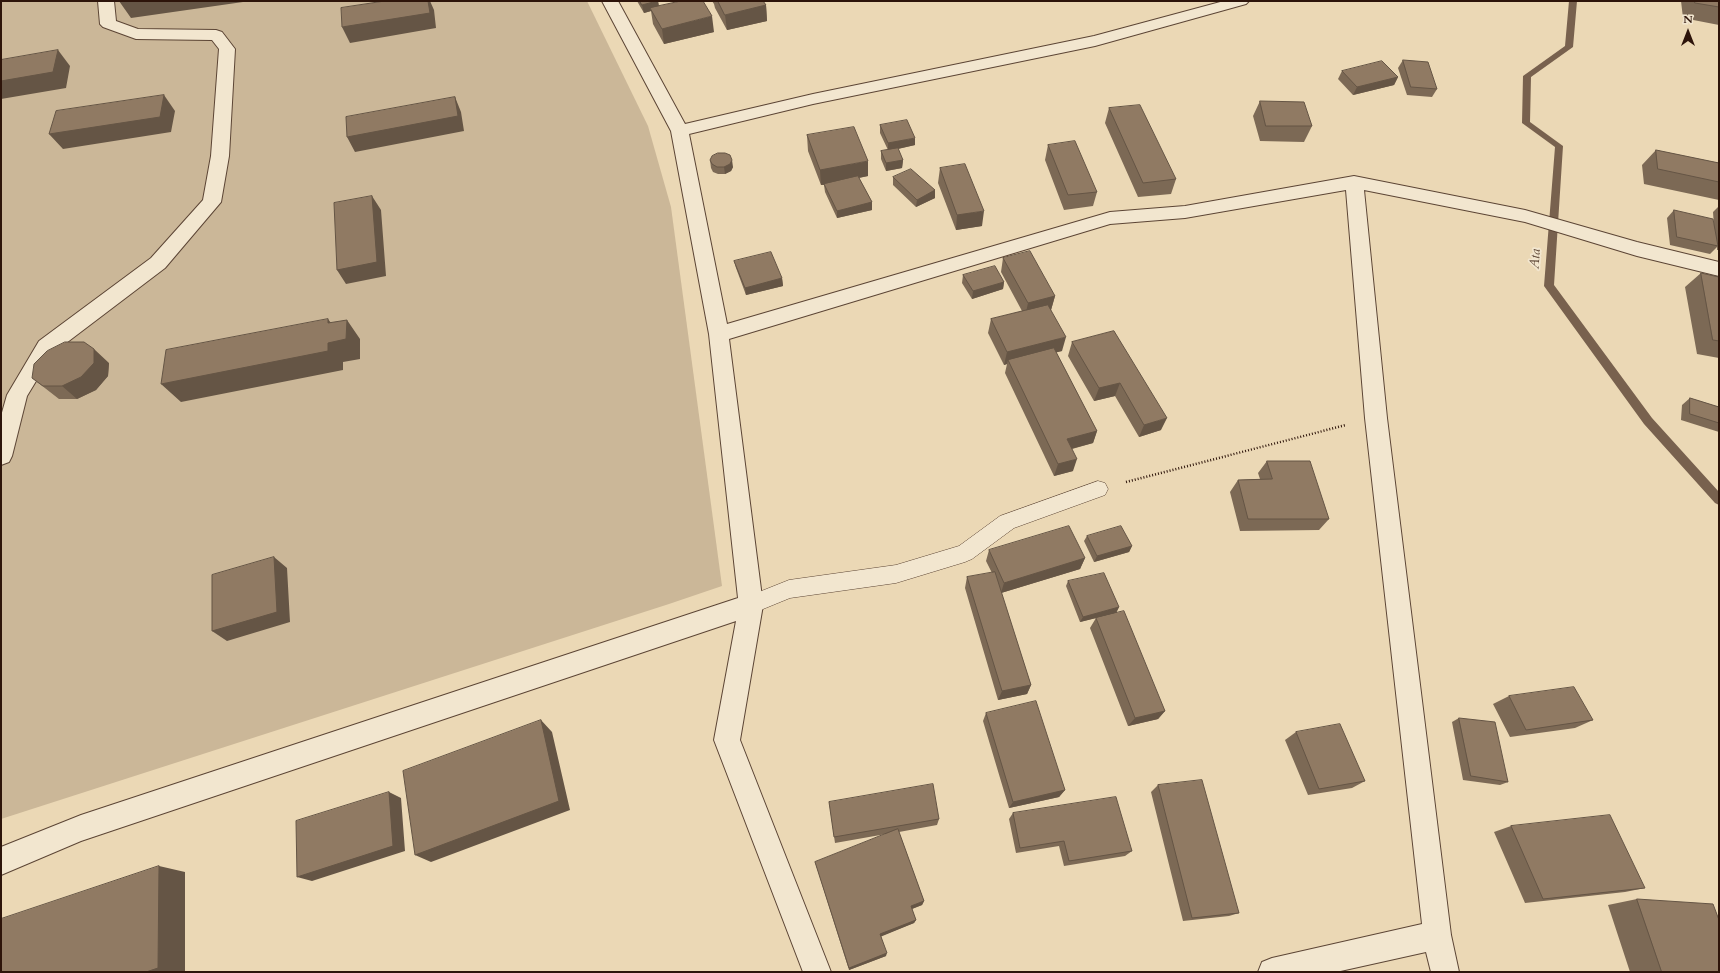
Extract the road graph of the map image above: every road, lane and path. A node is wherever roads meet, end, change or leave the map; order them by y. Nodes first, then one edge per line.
1 (106, 1) edge
2 (610, 1) edge
3 (1241, 1) edge
4 (680, 131) junction
5 (1354, 182) junction
6 (1719, 269) edge
7 (719, 334) junction
8 (1376, 418) junction
9 (1, 456) edge
10 (1098, 489) joint
11 (751, 605) junction
12 (1, 861) edge
13 (1438, 935) junction
14 (817, 972) edge
15 (1272, 972) edge
16 (1445, 972) edge

1 - 9 street
2 - 4 street
3 - 4 street
4 - 7 street
5 - 6 street
5 - 7 street
5 - 8 street
7 - 11 street
8 - 10 path
8 - 13 street
10 - 11 lane
11 - 12 street
11 - 14 street
13 - 15 street
13 - 16 street

